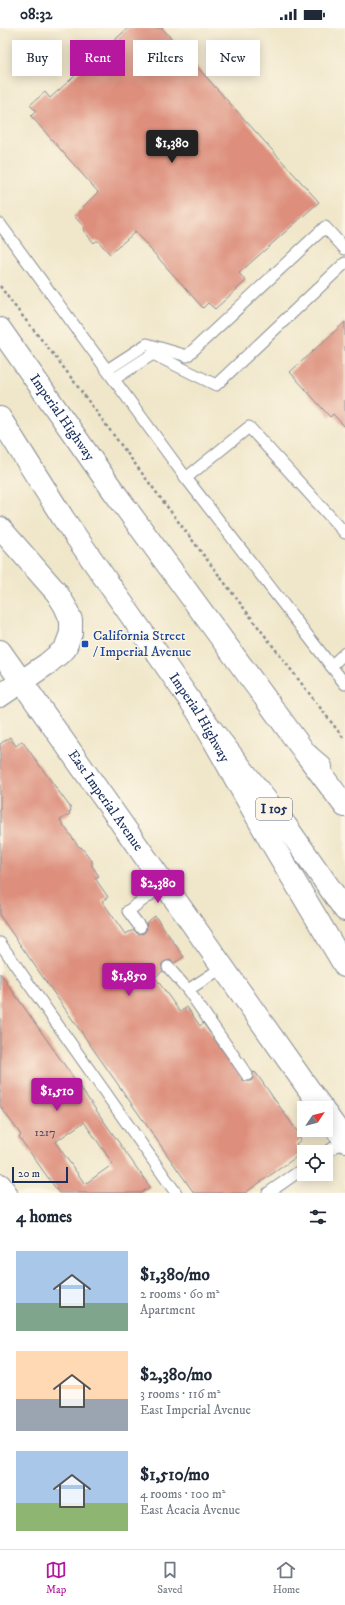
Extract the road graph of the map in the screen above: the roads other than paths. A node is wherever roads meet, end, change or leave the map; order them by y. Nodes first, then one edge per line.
1 (0, 224) edge
2 (345, 249) edge
3 (345, 263) edge
4 (0, 330) edge
5 (110, 374) junction
6 (0, 418) edge
7 (186, 478) junction
8 (0, 528) edge
9 (345, 533) edge
10 (0, 651) edge
11 (345, 653) edge
12 (331, 666) junction
13 (22, 681) junction
14 (345, 684) edge
15 (0, 696) edge
16 (198, 712) junction
17 (306, 754) junction
18 (345, 790) edge
19 (345, 806) edge
20 (165, 884) junction
21 (345, 910) edge
22 (140, 927) dead end
23 (0, 943) edge
24 (223, 966) junction
25 (345, 966) edge
26 (168, 967) dead end
27 (188, 990) junction
28 (247, 1075) dead end
29 (317, 1101) edge
30 (333, 1124) edge
31 (345, 1141) edge
32 (333, 1149) edge
33 (297, 1173) edge
34 (0, 1185) edge
35 (6, 1193) edge
36 (176, 1193) edge
37 (268, 1193) edge

1 - 5 lane
2 - 5 lane
3 - 5 lane
4 - 17 main road, Imperial Highway
5 - 7 lane
6 - 16 main road, Imperial Highway
7 - 9 lane
7 - 12 lane
8 - 13 main road
10 - 13 main road, East Imperial Avenue
11 - 12 lane
12 - 14 lane
13 - 15 main road
13 - 20 main road, East Imperial Avenue
16 - 21 main road, I 105
16 - 25 main road, Imperial Highway
17 - 18 main road, Imperial Highway
17 - 19 main road
20 - 22 lane
20 - 24 main road, East Imperial Avenue
23 - 36 lane
24 - 27 lane
24 - 29 main road, East Imperial Avenue
26 - 27 lane
27 - 28 lane
30 - 31 main road
31 - 32 lane
33 - 37 lane
34 - 35 main road

